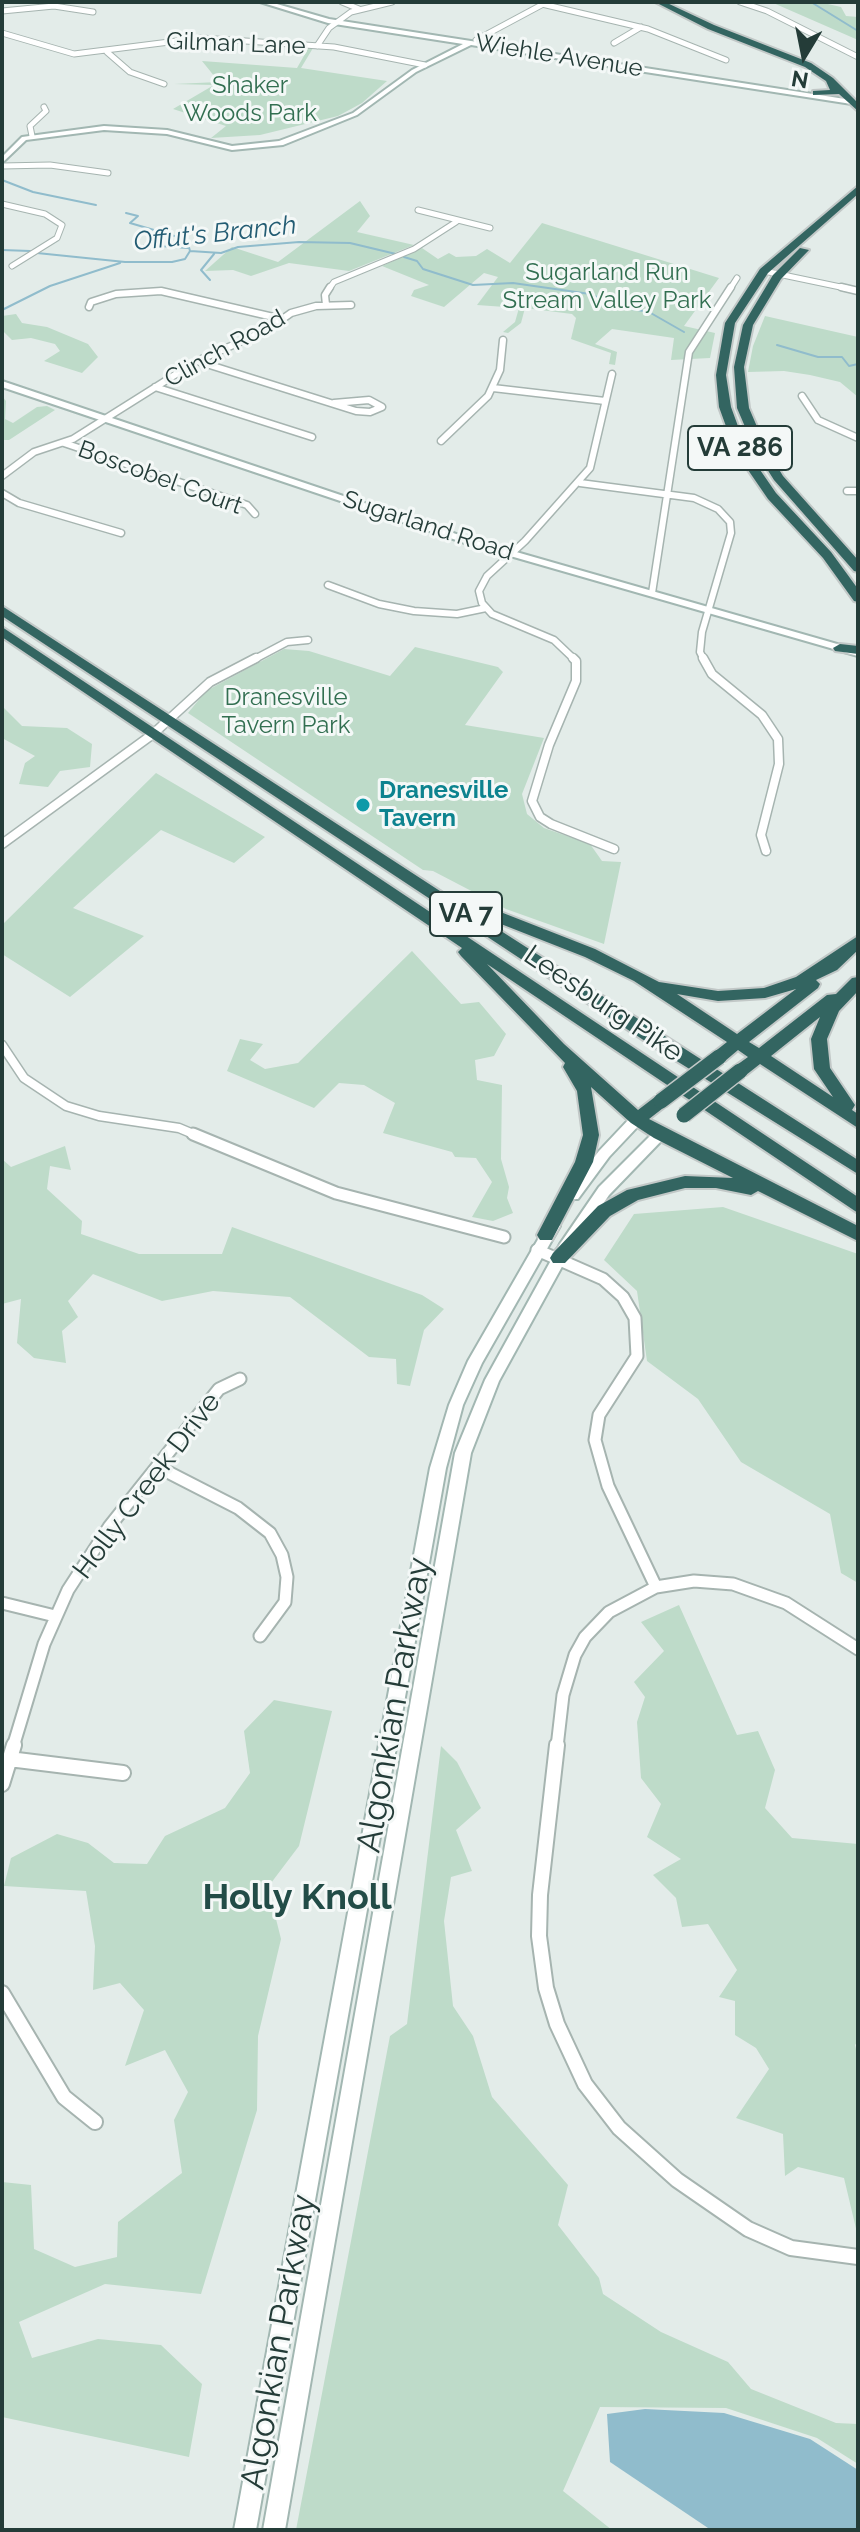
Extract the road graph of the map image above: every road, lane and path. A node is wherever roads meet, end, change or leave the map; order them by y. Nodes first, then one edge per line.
1 (263, 2) edge
2 (273, 2) edge
3 (342, 2) edge
4 (392, 2) edge
5 (659, 2) edge
6 (676, 2) edge
7 (740, 2) edge
8 (544, 3) edge
9 (359, 9) junction
10 (2, 11) edge
11 (93, 12) dead end
12 (337, 21) junction
13 (641, 27) junction
14 (2, 33) edge
15 (474, 41) junction
16 (614, 43) dead end
17 (317, 46) junction
18 (107, 52) junction
19 (858, 57) edge
20 (726, 60) dead end
21 (425, 65) junction
22 (830, 80) junction
23 (164, 84) dead end
24 (816, 93) junction
25 (856, 100) edge
26 (44, 107) dead end
27 (32, 136) junction
28 (2, 164) edge
29 (108, 173) dead end
30 (858, 189) edge
31 (2, 204) edge
32 (858, 205) edge
33 (418, 210) dead end
34 (456, 222) junction
35 (490, 228) dead end
36 (12, 266) dead end
37 (764, 271) junction
38 (779, 275) junction
39 (737, 278) dead end
40 (797, 278) junction
41 (771, 287) junction
42 (858, 291) edge
43 (326, 305) junction
44 (351, 305) dead end
45 (89, 307) dead end
46 (282, 319) junction
47 (503, 340) dead end
48 (197, 361) junction
49 (612, 374) dead end
50 (2, 384) edge
51 (155, 387) junction
52 (493, 388) junction
53 (802, 396) dead end
54 (605, 401) junction
55 (334, 403) junction
56 (106, 418) junction
57 (312, 437) dead end
58 (858, 438) edge
59 (441, 441) dead end
60 (64, 443) junction
61 (2, 476) edge
62 (580, 483) junction
63 (847, 491) dead end
64 (858, 491) edge
65 (2, 493) edge
66 (667, 494) junction
67 (255, 514) dead end
68 (121, 533) dead end
69 (511, 553) junction
70 (858, 568) edge
71 (328, 585) dead end
72 (652, 593) junction
73 (858, 598) edge
74 (486, 608) junction
75 (2, 610) edge
76 (709, 610) junction
77 (2, 631) edge
78 (308, 640) dead end
79 (840, 648) joint
80 (858, 652) edge
81 (171, 720) junction
82 (153, 734) junction
83 (2, 844) edge
84 (614, 849) dead end
85 (766, 851) dead end
86 (390, 864) junction
87 (407, 906) junction
88 (858, 941) edge
89 (840, 958) junction
90 (640, 977) junction
91 (858, 981) edge
92 (740, 1041) junction
93 (2, 1045) edge
94 (558, 1048) junction
95 (761, 1055) junction
96 (858, 1115) edge
97 (637, 1119) junction
98 (858, 1122) edge
99 (660, 1134) junction
100 (858, 1168) edge
101 (799, 1204) junction
102 (858, 1206) edge
103 (858, 1234) edge
104 (504, 1237) dead end
105 (542, 1242) junction
106 (559, 1258) junction
107 (240, 1379) dead end
108 (158, 1467) junction
109 (656, 1587) junction
110 (2, 1603) edge
111 (55, 1616) junction
112 (260, 1636) dead end
113 (858, 1649) edge
114 (9, 1759) junction
115 (123, 1773) dead end
116 (2, 1784) edge
117 (2, 1993) edge
118 (95, 2122) dead end
119 (858, 2257) edge
120 (245, 2530) edge
121 (274, 2530) edge

1 - 12 main road, Wiehle Avenue
2 - 12 main road, Wiehle Avenue
3 - 9 street
4 - 9 street
5 - 22 highway
6 - 25 highway
7 - 19 street
8 - 13 street
8 - 15 street
9 - 12 street
10 - 11 street
12 - 15 main road, Wiehle Avenue
12 - 17 street
13 - 16 street
13 - 20 street
14 - 18 street, Gilman Lane
15 - 21 main road
15 - 24 main road, Wiehle Avenue
15 - 25 main road, Wiehle Avenue
17 - 18 street, Gilman Lane
17 - 21 street, Gilman Lane
18 - 23 street
21 - 27 main road
22 - 24 highway
22 - 25 highway
24 - 25 main road, Wiehle Avenue
26 - 27 street
27 - 28 main road
28 - 29 street
30 - 37 highway, VA 286
31 - 36 street
32 - 38 highway, VA 286
33 - 34 street
34 - 35 street
34 - 43 street
37 - 38 street
37 - 73 highway, VA 286
38 - 40 street
38 - 41 highway, VA 286
39 - 66 street
40 - 41 highway
40 - 42 street
41 - 70 highway, VA 286
43 - 44 street, Clinch Road
43 - 46 street, Clinch Road
45 - 46 street
46 - 48 street, Clinch Road
47 - 52 street
48 - 51 street, Clinch Road
48 - 55 street
49 - 54 street
50 - 56 main road, Sugarland Road
51 - 56 street, Clinch Road
51 - 57 street
52 - 54 street
52 - 59 street
53 - 58 street
54 - 62 street
55 - 55 street
56 - 60 street, Clinch Road
56 - 69 main road, Sugarland Road
60 - 61 street, Clinch Road
60 - 67 street, Boscobel Court
62 - 66 street
62 - 69 street
63 - 64 street
65 - 68 street
66 - 72 street
66 - 76 street
69 - 72 main road, Sugarland Road
69 - 74 street
71 - 74 street
72 - 76 main road, Sugarland Road
74 - 84 street
75 - 81 highway, Leesburg Pike / VA 7
76 - 79 main road, Sugarland Road
76 - 85 street
77 - 82 highway, Leesburg Pike / VA 7
78 - 81 street
79 - 80 highway
81 - 82 street
81 - 86 highway, Leesburg Pike / VA 7
82 - 83 street
82 - 87 highway, Leesburg Pike / VA 7
86 - 90 highway
86 - 100 highway, Leesburg Pike / VA 7
87 - 94 highway
87 - 102 highway, Leesburg Pike / VA 7
88 - 89 highway
89 - 90 highway
89 - 92 highway
90 - 92 highway
91 - 95 highway
91 - 96 highway
92 - 95 highway
92 - 97 highway, bridge
93 - 104 street
94 - 97 highway
94 - 105 highway
95 - 98 highway
95 - 99 highway, bridge
97 - 99 highway
97 - 105 main road, Algonkian Parkway
99 - 101 highway
99 - 106 main road, Algonkian Parkway
101 - 103 highway
101 - 106 highway
105 - 106 street
105 - 120 main road, Algonkian Parkway
106 - 109 street
106 - 121 main road, Algonkian Parkway
107 - 108 street, Holly Creek Drive
108 - 111 street, Holly Creek Drive
108 - 112 street
109 - 113 street
109 - 119 street
110 - 111 street
111 - 114 street, Holly Creek Drive
114 - 115 street
114 - 116 street, Holly Creek Drive
117 - 118 street

